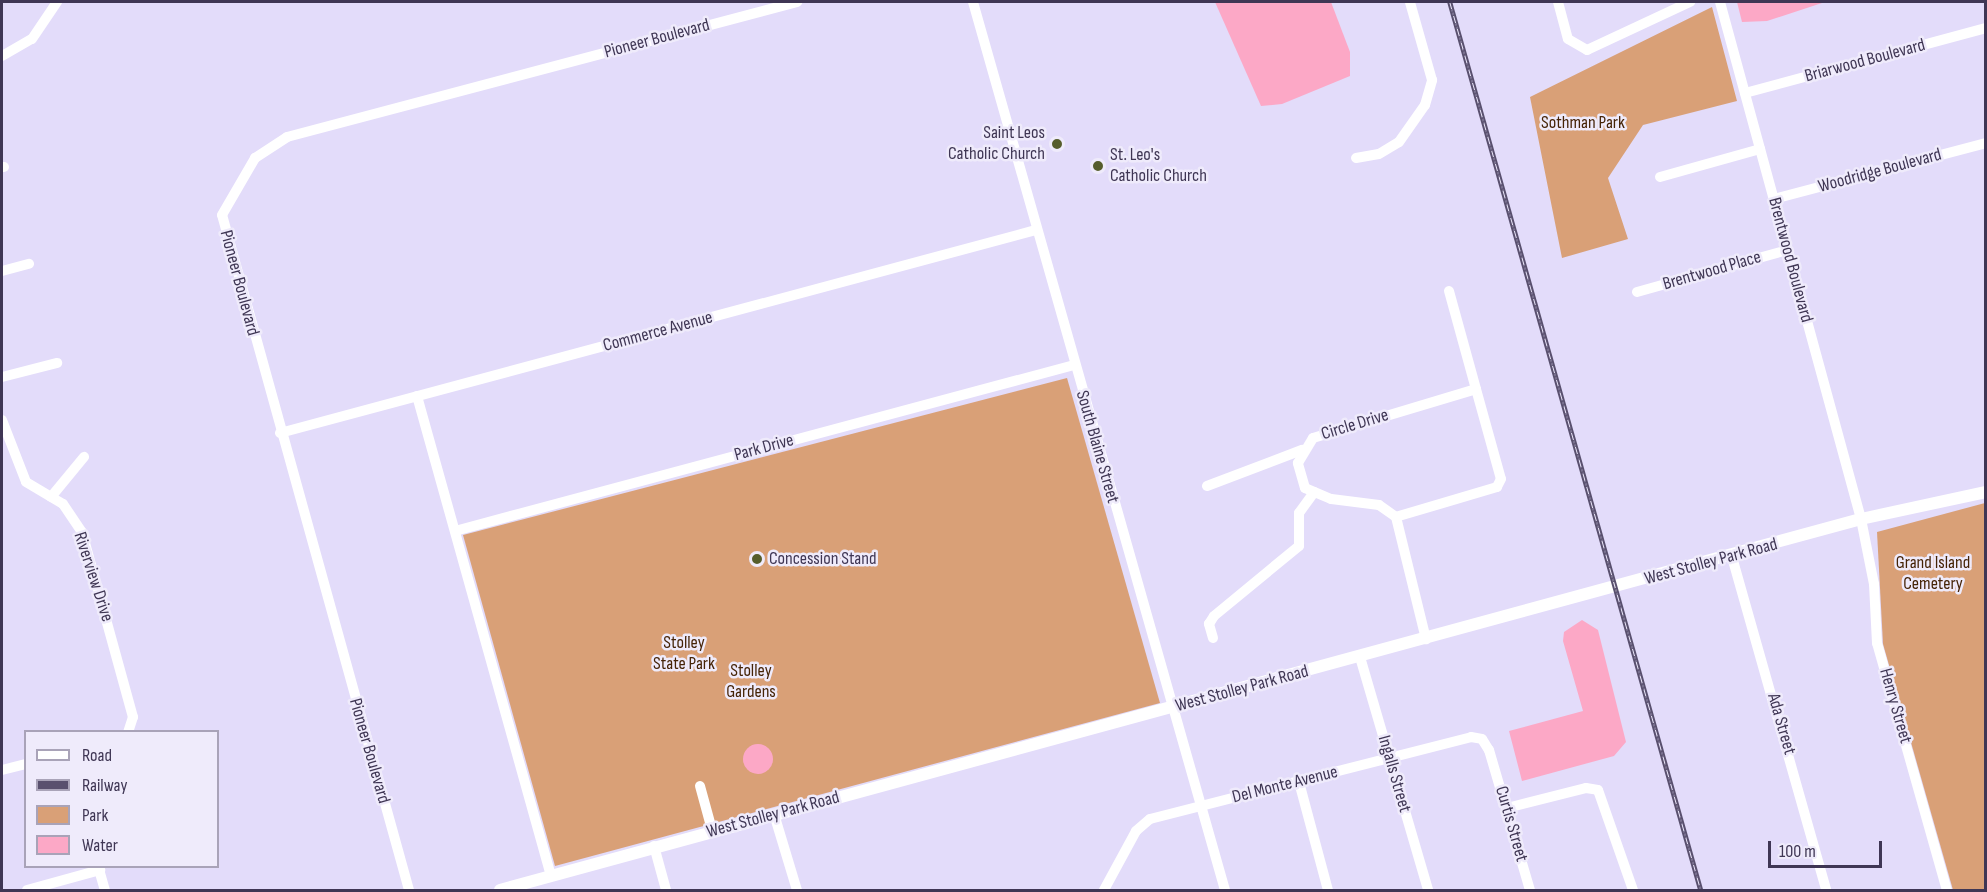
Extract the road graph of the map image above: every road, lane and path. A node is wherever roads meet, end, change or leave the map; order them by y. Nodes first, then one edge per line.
1 (57, 2) edge
2 (797, 2) edge
3 (973, 2) edge
4 (1410, 2) edge
5 (1558, 2) edge
6 (1690, 2) edge
7 (1720, 2) edge
8 (1986, 28) edge
9 (2, 56) edge
10 (1745, 93) junction
11 (1986, 143) edge
12 (1760, 149) junction
13 (1356, 158) dead end
14 (1660, 177) dead end
15 (1774, 198) junction
16 (1036, 230) junction
17 (1787, 250) junction
18 (29, 264) dead end
19 (2, 271) edge
20 (1449, 291) dead end
21 (1637, 292) dead end
22 (57, 363) dead end
23 (1074, 365) junction
24 (2, 377) edge
25 (1476, 389) junction
26 (417, 396) junction
27 (2, 420) edge
28 (280, 433) junction
29 (4, 440) edge
30 (1302, 450) junction
31 (84, 457) dead end
32 (1207, 486) dead end
33 (1314, 492) junction
34 (1986, 492) edge
35 (51, 497) junction
36 (1396, 518) junction
37 (1861, 519) junction
38 (455, 531) junction
39 (1732, 557) junction
40 (1213, 638) dead end
41 (1426, 639) junction
42 (1360, 657) junction
43 (1172, 707) junction
44 (130, 728) edge
45 (1491, 758) joint
46 (1390, 759) junction
47 (24, 764) edge
48 (2, 770) edge
49 (1299, 782) junction
50 (700, 786) dead end
51 (1201, 806) junction
52 (1507, 808) junction
53 (774, 814) junction
54 (712, 830) junction
55 (654, 846) junction
56 (99, 868) edge
57 (551, 876) junction
58 (521, 888) edge
59 (27, 891) edge
60 (105, 891) edge
61 (410, 891) edge
62 (500, 891) edge
63 (666, 891) edge
64 (797, 891) edge
65 (1104, 891) edge
66 (1225, 891) edge
67 (1328, 891) edge
68 (1428, 891) edge
69 (1530, 891) edge
70 (1633, 891) edge
71 (1826, 891) edge
72 (1947, 891) edge

1 - 9 street
2 - 28 street, Pioneer Boulevard
3 - 16 street, South Blaine Street
4 - 13 street
5 - 6 street
7 - 10 street, Brentwood Boulevard
8 - 10 street, Briarwood Boulevard
10 - 12 street, Brentwood Boulevard
11 - 15 street, Woodridge Boulevard
12 - 14 street
12 - 15 street, Brentwood Boulevard
15 - 17 street, Brentwood Boulevard
16 - 23 street, South Blaine Street
16 - 26 street, Commerce Avenue
17 - 21 street, Brentwood Place
17 - 37 street, Brentwood Boulevard
18 - 19 street
20 - 25 street
22 - 24 street
23 - 38 street, Park Drive
23 - 43 street, South Blaine Street
25 - 30 street, Circle Drive
25 - 36 street
26 - 28 street, Commerce Avenue
26 - 38 street
27 - 29 street, Riverview Drive
28 - 61 street, Pioneer Boulevard
29 - 35 street, Riverview Drive
30 - 32 street
30 - 33 street, Circle Drive
31 - 35 street
33 - 36 street
33 - 40 street
34 - 37 main road, West Stolley Park Road
35 - 44 street, Riverview Drive
36 - 41 street
37 - 39 main road, West Stolley Park Road
37 - 72 street, Henry Street
38 - 57 street
39 - 41 main road, West Stolley Park Road
39 - 71 street, Ada Street
41 - 42 main road, West Stolley Park Road
42 - 43 main road, West Stolley Park Road
42 - 46 street, Ingalls Street
43 - 51 street, South Blaine Street
43 - 53 main road, West Stolley Park Road
45 - 46 street, Del Monte Avenue
45 - 52 street, Curtis Street
46 - 49 street, Del Monte Avenue
46 - 68 street, Ingalls Street
47 - 48 street
49 - 51 street, Del Monte Avenue
49 - 67 street
50 - 54 street
51 - 65 street, Del Monte Avenue
51 - 66 street, South Blaine Street
52 - 69 street, Curtis Street
52 - 70 street
53 - 54 main road, West Stolley Park Road
53 - 64 street
54 - 55 main road, West Stolley Park Road
55 - 57 main road, West Stolley Park Road
55 - 63 street
56 - 59 street
56 - 60 street
57 - 58 main road, West Stolley Park Road
58 - 62 main road, West Stolley Park Road

